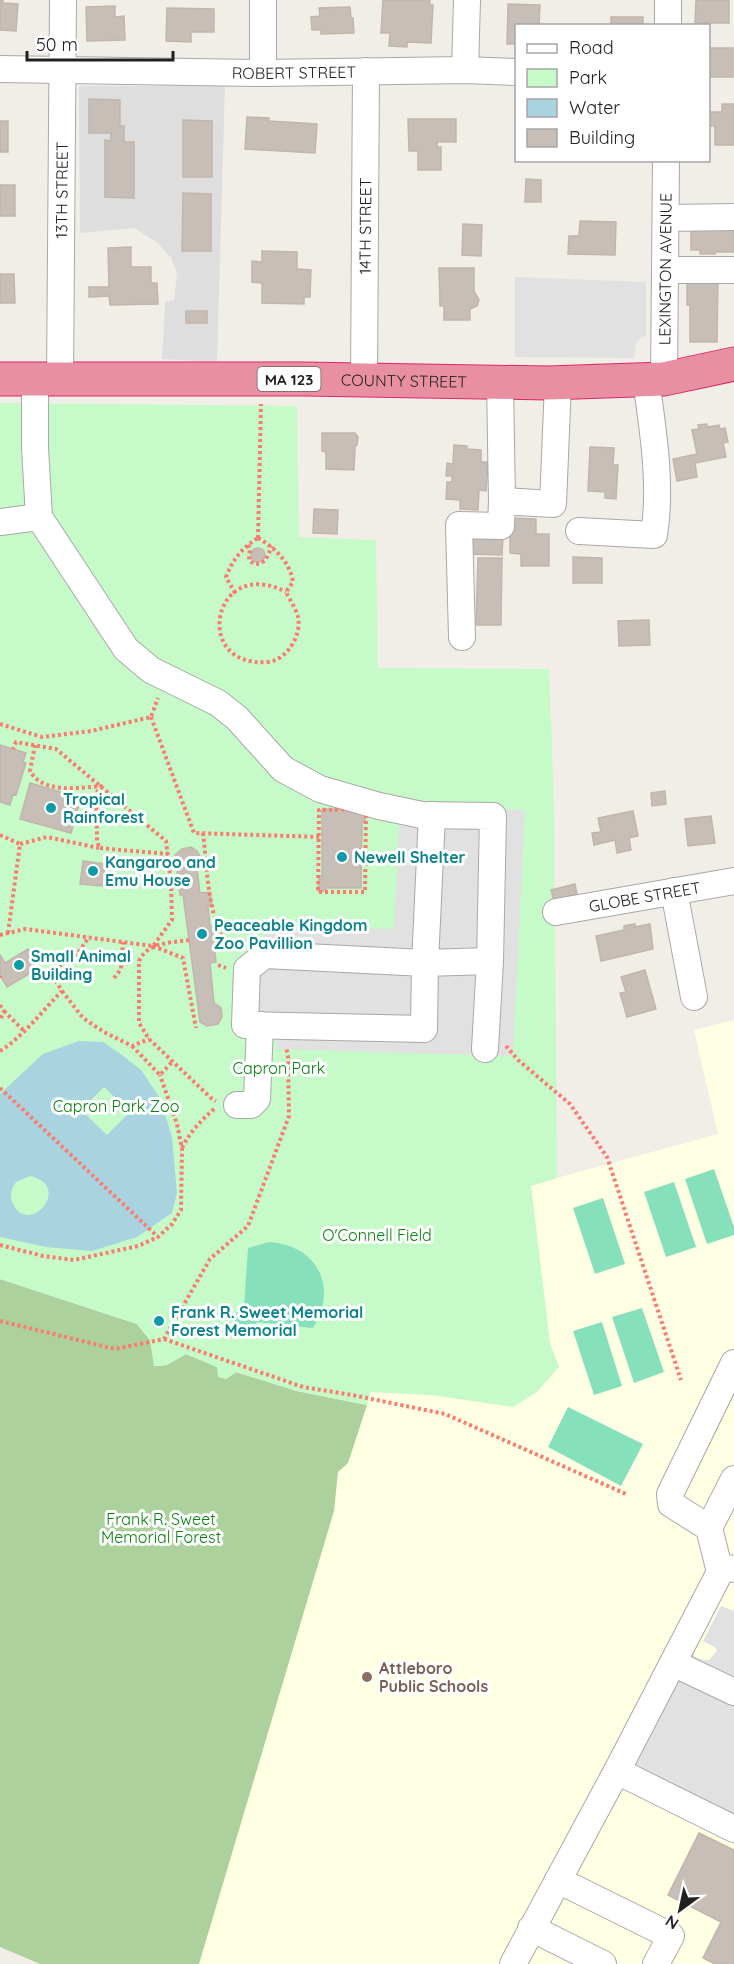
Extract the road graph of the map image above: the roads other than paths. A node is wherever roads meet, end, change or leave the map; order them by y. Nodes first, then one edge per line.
1 (63, 0) edge
2 (263, 0) edge
3 (466, 0) edge
4 (668, 0) edge
5 (668, 24) edge
6 (0, 69) edge
7 (63, 69) junction
8 (465, 70) junction
9 (366, 71) junction
10 (262, 72) junction
11 (515, 72) edge
12 (666, 162) edge
13 (734, 217) edge
14 (666, 218) junction
15 (666, 270) junction
16 (734, 270) edge
17 (734, 364) edge
18 (0, 379) edge
19 (47, 379) junction
20 (655, 379) junction
21 (364, 380) junction
22 (500, 382) junction
23 (558, 383) junction
24 (502, 501) junction
25 (39, 517) junction
26 (0, 522) edge
27 (579, 531) dead end
28 (462, 637) dead end
29 (432, 814) junction
30 (734, 880) edge
31 (674, 891) junction
32 (556, 912) dead end
33 (490, 961) junction
34 (425, 963) junction
35 (694, 998) dead end
36 (271, 1025) junction
37 (485, 1049) dead end
38 (237, 1105) dead end
39 (734, 1363) edge
40 (734, 1479) edge
41 (709, 1528) junction
42 (727, 1570) edge
43 (673, 1663) junction
44 (734, 1692) edge
45 (617, 1772) junction
46 (734, 1829) edge
47 (558, 1880) junction
48 (531, 1928) junction
49 (513, 1964) edge
50 (603, 1964) edge
51 (656, 1964) edge

1 - 7 street, 13TH STREET
2 - 10 street
3 - 8 street
4 - 5 street
6 - 7 street, ROBERT STREET
7 - 10 street, ROBERT STREET
7 - 19 street, 13TH STREET
8 - 9 street, ROBERT STREET
8 - 11 street, ROBERT STREET
9 - 10 street, ROBERT STREET
9 - 21 street, 14TH STREET
12 - 14 street, LEXINGTON AVENUE
13 - 14 street
14 - 15 street, LEXINGTON AVENUE
15 - 16 street
15 - 20 street, LEXINGTON AVENUE
17 - 20 highway, COUNTY STREET / MA 123
18 - 19 highway, COUNTY STREET / MA 123
19 - 21 highway, COUNTY STREET / MA 123
19 - 25 street, 13TH STREET
20 - 23 highway, COUNTY STREET / MA 123
20 - 27 street, LEXINGTON AVENUE
21 - 22 highway, COUNTY STREET / MA 123
22 - 23 highway, COUNTY STREET / MA 123
22 - 24 street
23 - 24 street
24 - 28 street
25 - 26 street
25 - 29 street
29 - 33 street
29 - 34 street
30 - 31 street, GLOBE STREET
31 - 32 street, GLOBE STREET
31 - 35 street
33 - 34 street
33 - 37 street
34 - 36 street
34 - 36 street
36 - 38 street
39 - 41 street
40 - 41 street
41 - 42 street
42 - 43 street
43 - 44 street
43 - 45 street
45 - 46 street
45 - 47 street
47 - 48 street
47 - 51 street
48 - 49 street
48 - 50 street

